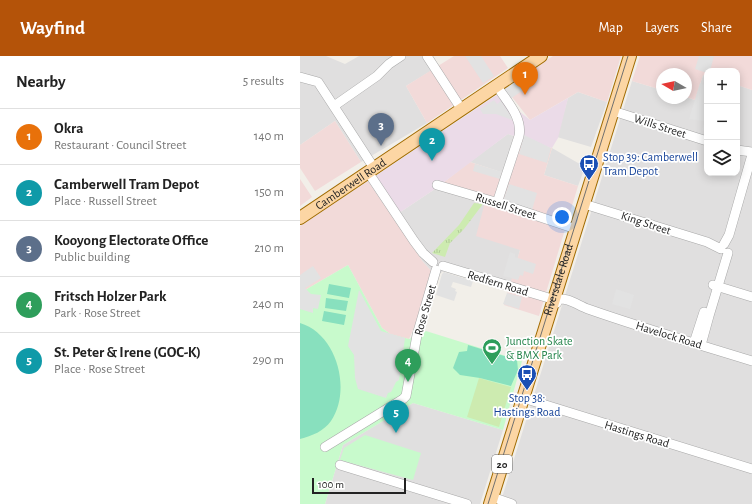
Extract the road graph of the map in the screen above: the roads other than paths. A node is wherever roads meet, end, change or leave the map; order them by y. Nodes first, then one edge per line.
1 (401, 56) edge
2 (427, 56) edge
3 (541, 56) edge
4 (630, 56) edge
5 (300, 77) edge
6 (497, 86) junction
7 (334, 106) junction
8 (462, 110) junction
9 (613, 111) junction
10 (704, 140) edge
11 (740, 151) edge
12 (752, 156) edge
13 (371, 170) junction
14 (752, 176) edge
15 (437, 185) dead end
16 (497, 203) junction
17 (584, 204) junction
18 (300, 218) edge
19 (576, 229) junction
20 (725, 248) junction
21 (437, 266) junction
22 (715, 285) junction
23 (752, 297) edge
24 (554, 300) junction
25 (698, 344) junction
26 (752, 360) edge
27 (523, 398) junction
28 (324, 447) dead end
29 (340, 464) dead end
30 (752, 469) edge
31 (491, 501) edge
32 (467, 504) edge
33 (512, 504) edge

1 - 7 street
2 - 8 street
3 - 6 main road, Camberwell Road
4 - 9 main road, Riversdale Road / 20
5 - 7 street, Redfern Road
6 - 8 main road, Camberwell Road
6 - 16 street
7 - 13 street, Redfern Road
8 - 13 main road, Camberwell Road
9 - 10 street, Wills Street
9 - 17 main road, Riversdale Road / 20
11 - 12 street
12 - 20 street
13 - 18 main road, Camberwell Road
13 - 21 street, Redfern Road
14 - 20 street
15 - 16 street, Russell Street
16 - 19 street, Russell Street
17 - 19 main road, Riversdale Road / 20
17 - 20 street, King Street
19 - 24 main road, Riversdale Road / 20
20 - 22 street
21 - 24 street, Redfern Road
21 - 28 street, Rose Street
22 - 23 street
22 - 25 street
24 - 25 street, Havelock Road
24 - 27 main road, Riversdale Road / 20
25 - 26 street, Havelock Road
27 - 30 street, Hastings Road
27 - 31 main road, Riversdale Road / 20
29 - 32 street
31 - 33 street

